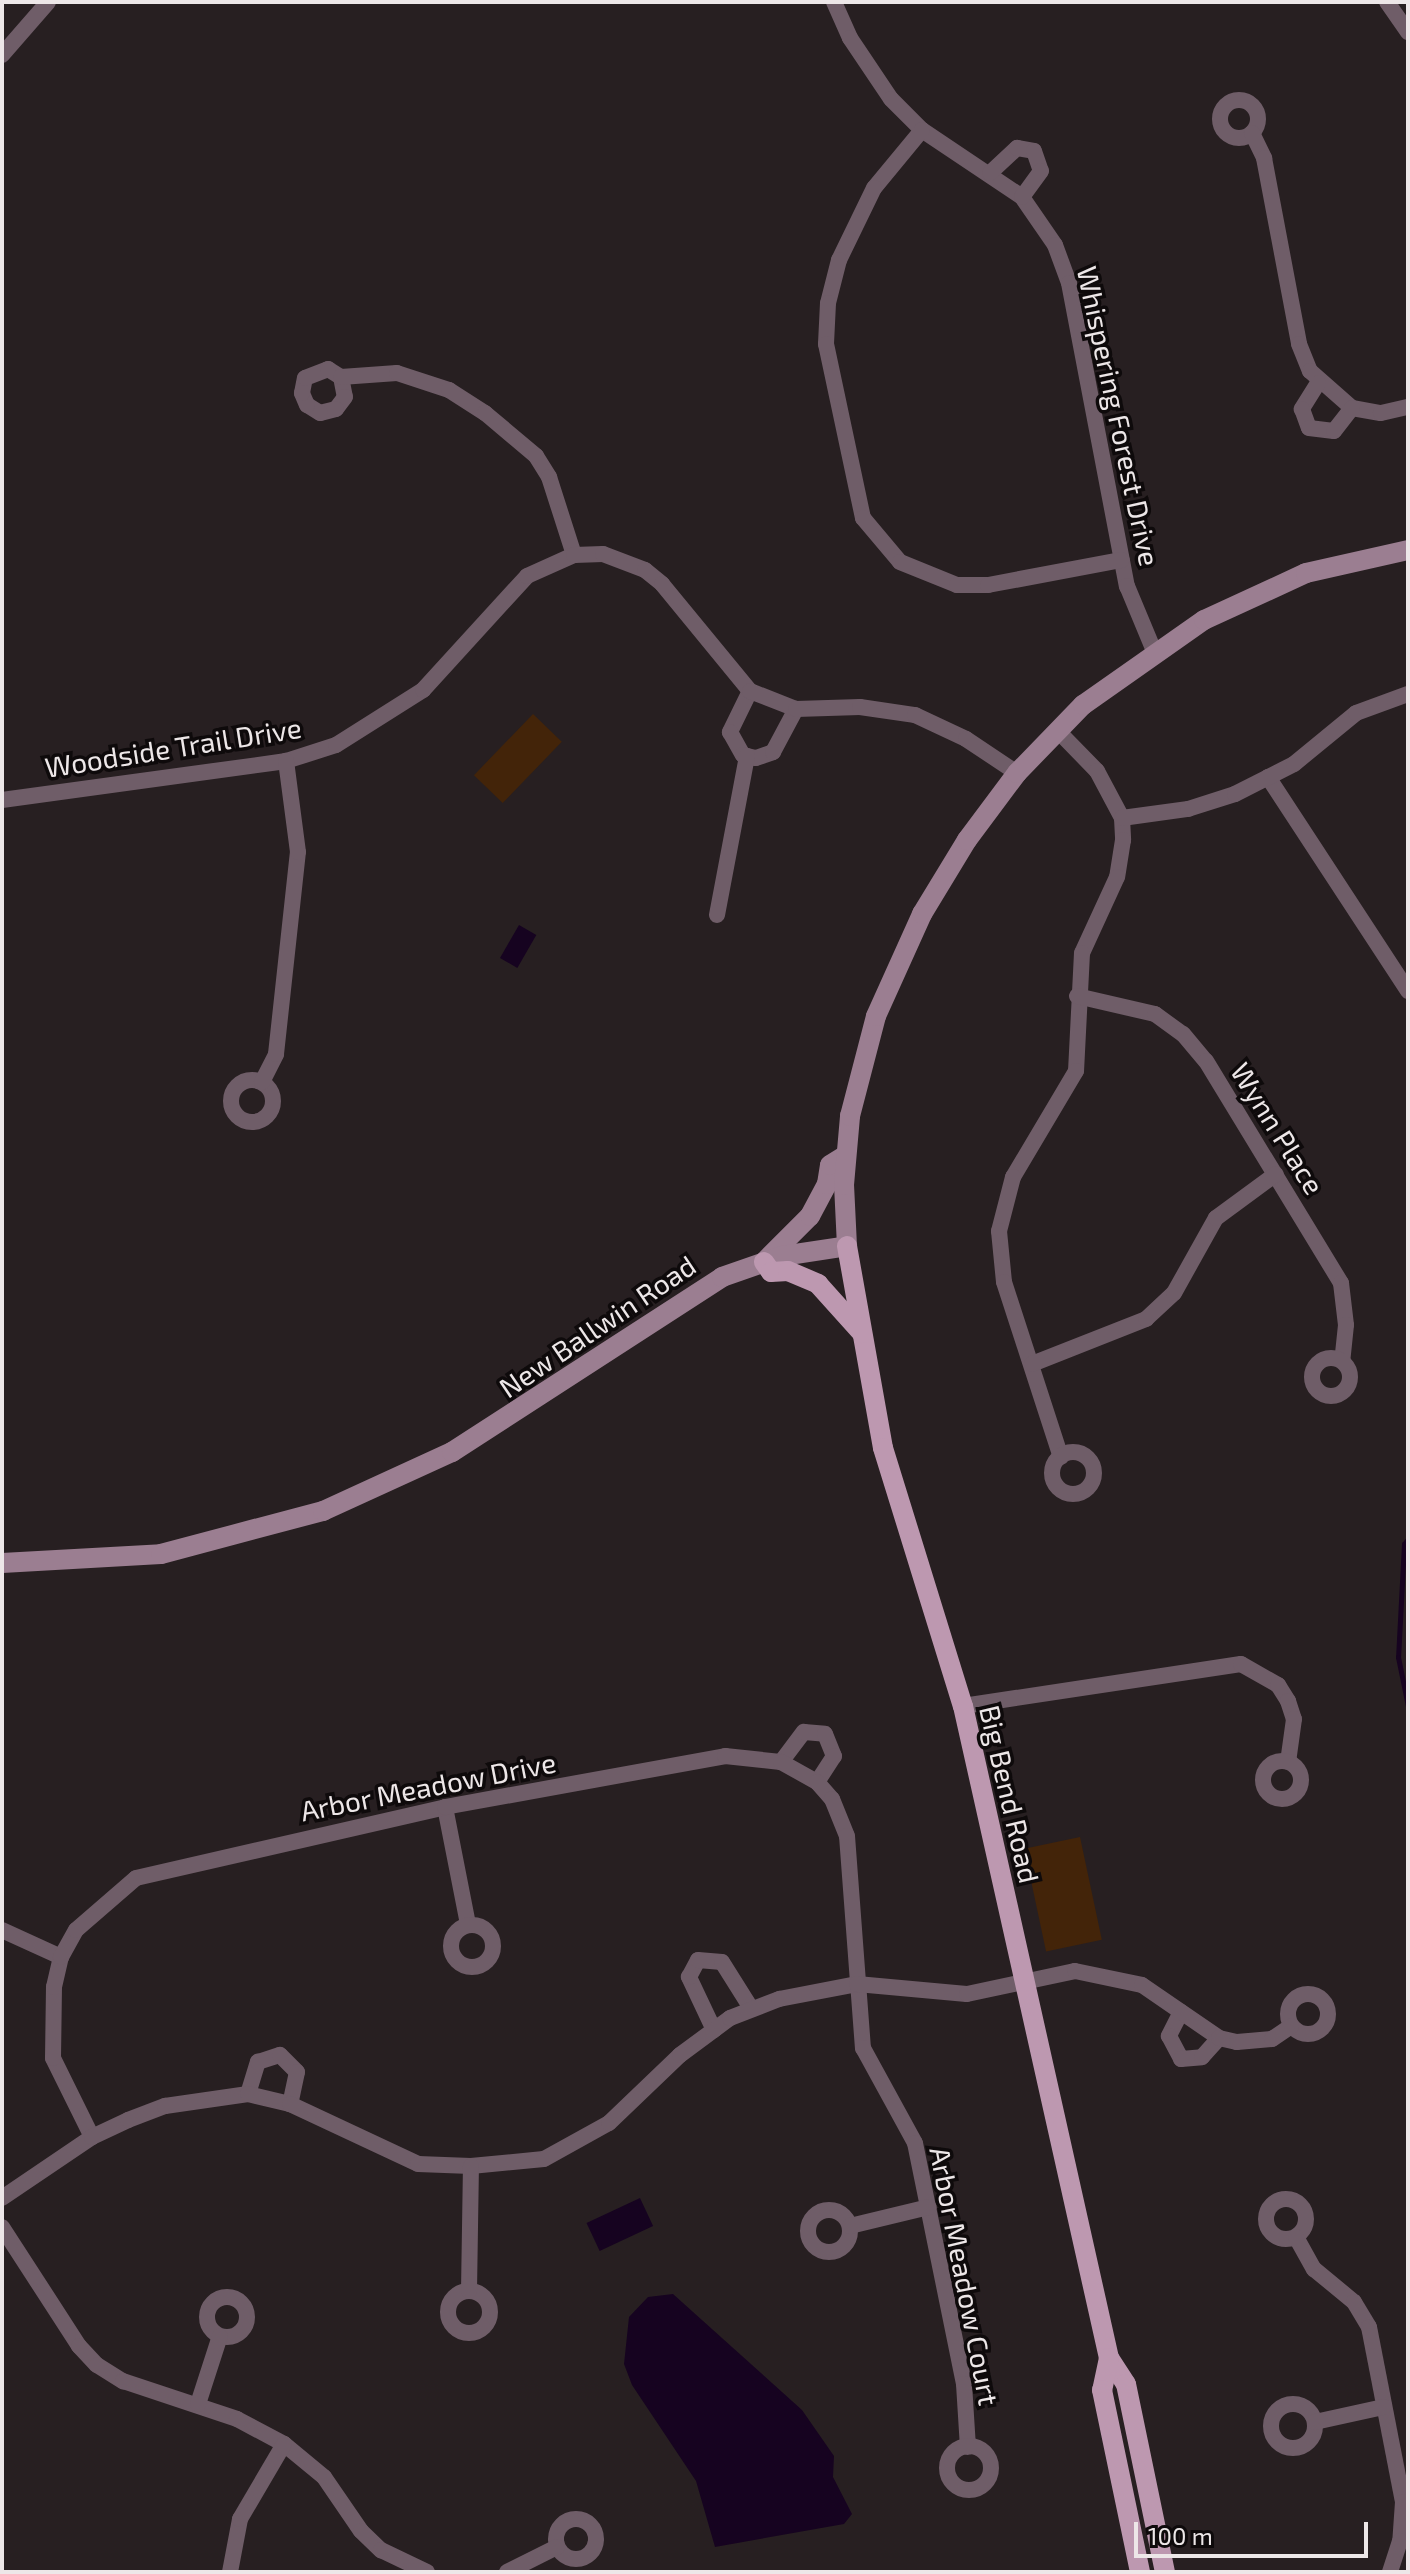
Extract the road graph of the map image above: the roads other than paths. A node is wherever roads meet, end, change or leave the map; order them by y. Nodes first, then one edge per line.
1 (48, 2) edge
2 (834, 2) edge
3 (1387, 2) edge
4 (1408, 32) edge
5 (2, 55) edge
6 (922, 130) junction
7 (1252, 133) dead end
8 (990, 173) junction
9 (1022, 197) junction
10 (341, 377) dead end
11 (1323, 387) junction
12 (1408, 407) edge
13 (1352, 408) junction
14 (1408, 550) edge
15 (574, 555) junction
16 (1122, 560) junction
17 (1154, 651) junction
18 (750, 691) junction
19 (1408, 694) edge
20 (796, 709) junction
21 (1057, 730) junction
22 (747, 756) junction
23 (286, 761) junction
24 (1017, 773) junction
25 (1268, 777) junction
26 (2, 800) edge
27 (1122, 818) junction
28 (717, 915) dead end
29 (1408, 991) edge
30 (1077, 996) junction
31 (262, 1082) dead end
32 (846, 1155) junction
33 (1276, 1174) junction
34 (847, 1246) junction
35 (764, 1262) junction
36 (862, 1334) junction
37 (1342, 1361) dead end
38 (1032, 1364) junction
39 (1061, 1457) dead end
40 (2, 1563) edge
41 (963, 1706) junction
42 (781, 1762) junction
43 (1288, 1762) dead end
44 (817, 1782) junction
45 (445, 1807) junction
46 (468, 1924) dead end
47 (2, 1930) edge
48 (61, 1957) junction
49 (1024, 1983) junction
50 (857, 1984) junction
51 (751, 2008) junction
52 (1181, 2012) junction
53 (1291, 2026) dead end
54 (714, 2030) junction
55 (1219, 2038) junction
56 (248, 2094) junction
57 (290, 2104) junction
58 (92, 2137) junction
59 (471, 2166) junction
60 (2, 2198) edge
61 (929, 2207) junction
62 (850, 2226) dead end
63 (2, 2227) edge
64 (1296, 2237) dead end
65 (469, 2291) dead end
66 (220, 2336) dead end
67 (1109, 2358) junction
68 (198, 2404) junction
69 (1383, 2407) junction
70 (1315, 2422) dead end
71 (284, 2444) junction
72 (968, 2447) dead end
73 (557, 2547) dead end
74 (230, 2572) edge
75 (427, 2572) edge
76 (507, 2572) edge
77 (1140, 2572) edge
78 (1165, 2572) edge
79 (1390, 2572) edge

1 - 5 street
2 - 6 street, Whispering Forest Drive
3 - 4 street
6 - 8 street, Whispering Forest Drive
6 - 16 street
7 - 11 street
8 - 9 street, Whispering Forest Drive
8 - 9 street
9 - 16 street, Whispering Forest Drive
10 - 15 street
11 - 13 street
11 - 13 street
12 - 13 street
14 - 17 street
15 - 18 street, Woodside Trail Drive
15 - 23 street, Woodside Trail Drive
16 - 17 street, Whispering Forest Drive
17 - 21 street
18 - 20 street, Woodside Trail Drive
18 - 22 street
19 - 25 street
20 - 22 street
20 - 24 street, Woodside Trail Drive
21 - 24 street
21 - 27 street
22 - 28 street
23 - 26 street, Woodside Trail Drive
23 - 31 street
24 - 32 street
25 - 27 street
25 - 29 street
27 - 30 street
30 - 33 street, Wynn Place
30 - 38 street
32 - 34 street
32 - 35 street
33 - 37 street, Wynn Place
33 - 38 street
34 - 35 street, New Ballwin Road
34 - 36 main road, Big Bend Road
35 - 36 main road
35 - 40 street, New Ballwin Road
36 - 41 main road, Big Bend Road
38 - 39 street
41 - 43 street
41 - 49 main road, Big Bend Road
42 - 44 street, Arbor Meadow Drive
42 - 44 street
42 - 45 street, Arbor Meadow Drive
44 - 50 street, Arbor Meadow Drive
45 - 46 street
45 - 48 street, Arbor Meadow Drive
47 - 48 street
48 - 58 street, Arbor Meadow Drive
49 - 50 street
49 - 52 street
49 - 67 main road, Big Bend Road
50 - 51 street
50 - 61 street, Arbor Meadow Court
51 - 54 street
51 - 54 street
52 - 55 street
52 - 55 street
53 - 55 street
54 - 59 street
56 - 57 street
56 - 57 street
56 - 58 street
57 - 59 street
58 - 60 street
59 - 65 street
61 - 62 street
61 - 72 street, Arbor Meadow Court
63 - 68 street
64 - 69 street
66 - 68 street
67 - 77 main road, Big Bend Road
67 - 78 main road, Big Bend Road
68 - 71 street
69 - 70 street
69 - 79 street
71 - 74 street
71 - 75 street
73 - 76 street

